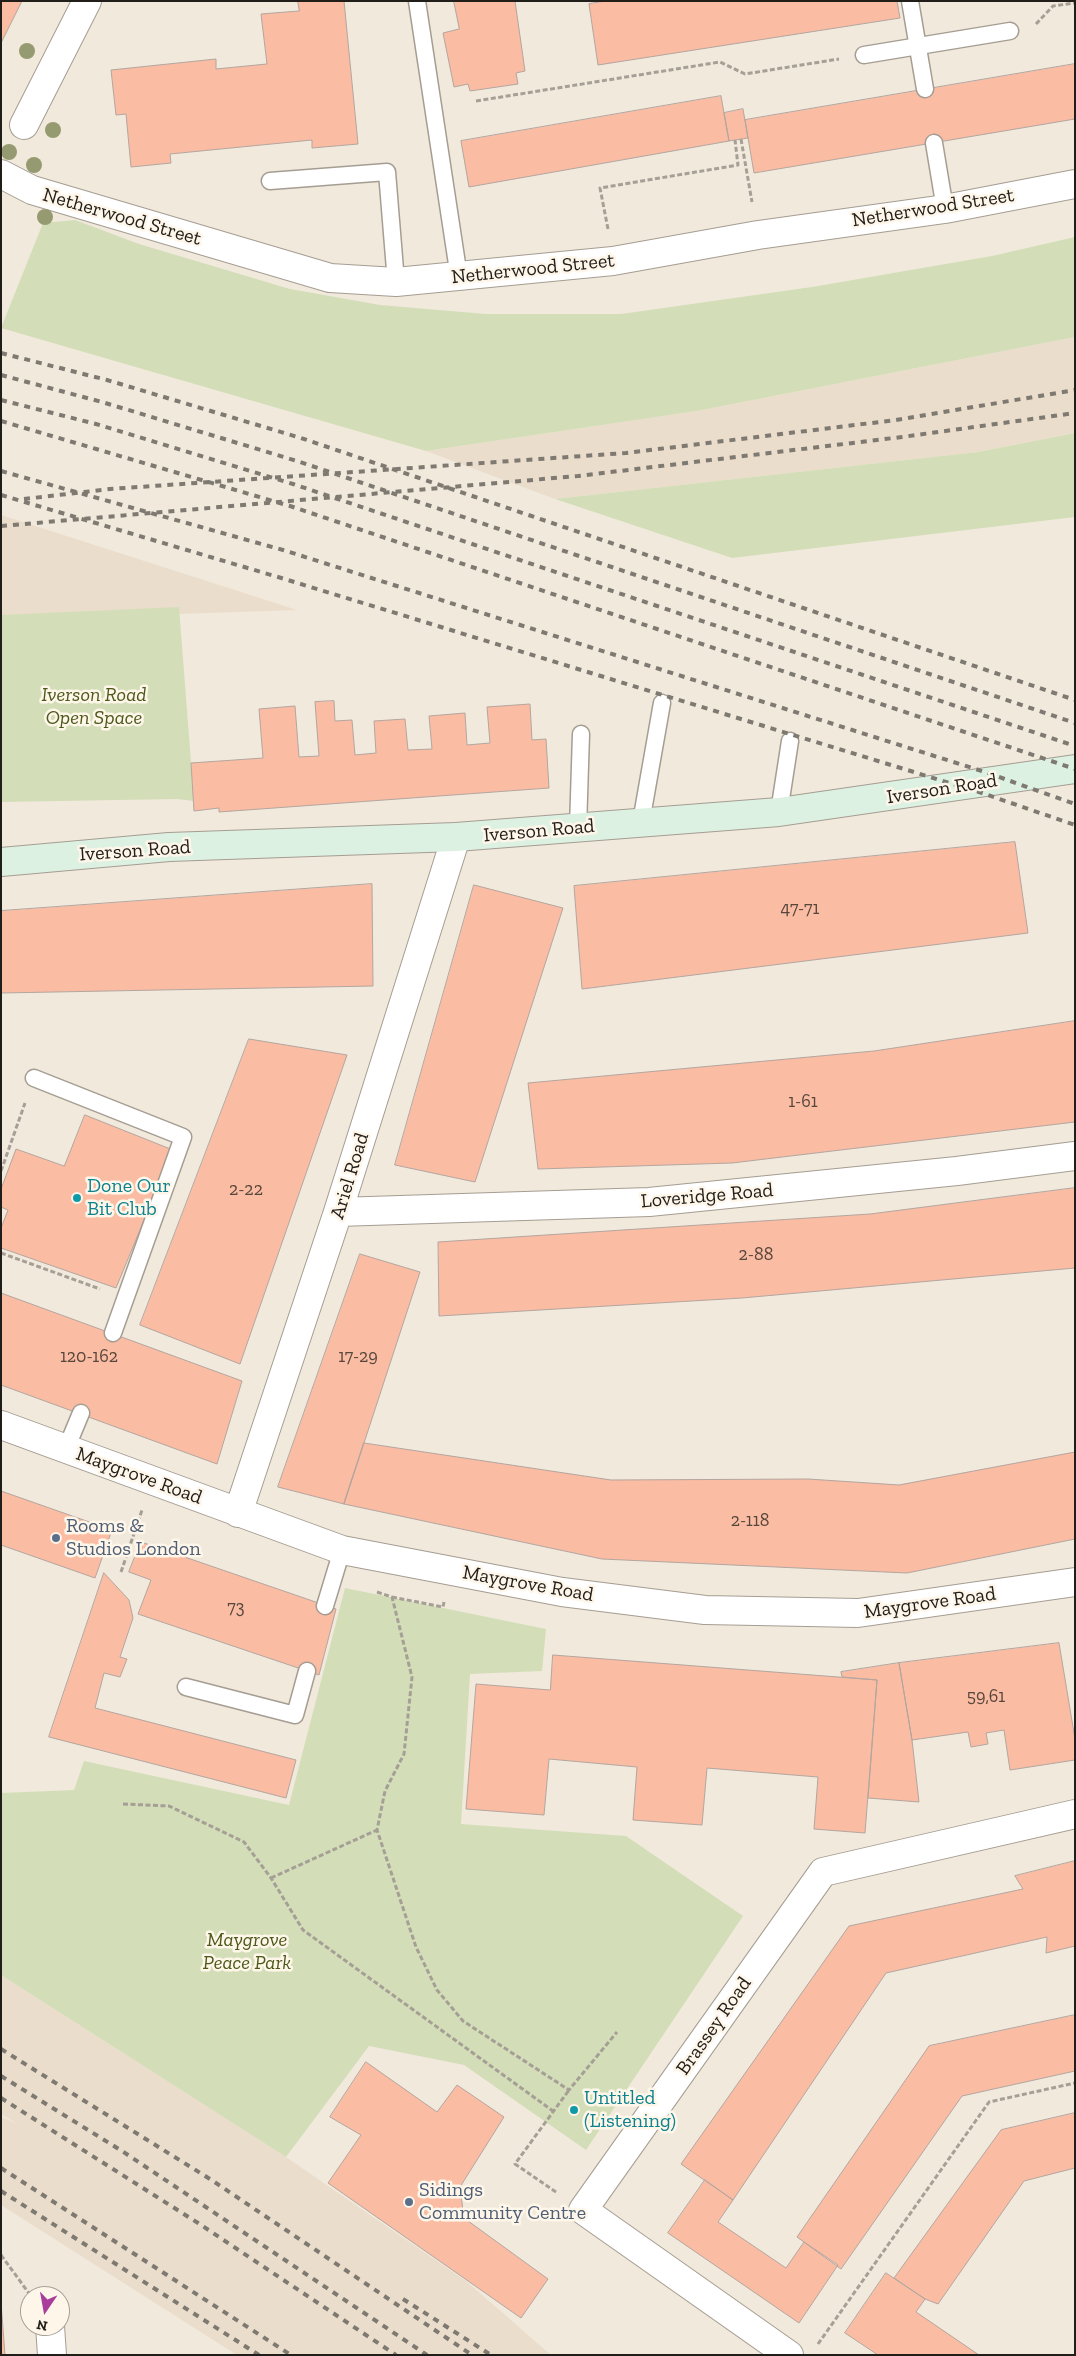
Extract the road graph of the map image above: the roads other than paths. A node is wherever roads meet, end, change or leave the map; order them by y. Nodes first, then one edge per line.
1 (87, 1) edge
2 (417, 1) edge
3 (910, 1) edge
4 (1010, 31) road end
5 (917, 46) junction
6 (864, 55) road end
7 (925, 89) dead end
8 (24, 125) dead end
9 (934, 143) dead end
10 (1, 174) edge
11 (270, 181) dead end
12 (1075, 184) edge
13 (945, 209) junction
14 (459, 277) junction
15 (396, 282) junction
16 (662, 703) dead end
17 (581, 734) dead end
18 (790, 741) dead end
19 (1075, 769) edge
20 (780, 812) junction
21 (641, 822) junction
22 (578, 828) junction
23 (456, 837) junction
24 (1, 862) edge
25 (34, 1078) road end
26 (1075, 1156) edge
27 (338, 1212) junction
28 (113, 1333) dead end
29 (81, 1413) dead end
30 (1, 1425) edge
31 (66, 1449) junction
32 (238, 1513) junction
33 (342, 1550) junction
34 (1075, 1582) edge
35 (326, 1606) dead end
36 (307, 1671) dead end
37 (186, 1686) dead end
38 (1075, 1814) edge
39 (51, 2336) edge
40 (52, 2355) edge
41 (789, 2355) edge

1 - 8 street
2 - 14 lane
3 - 5 lane
4 - 5 lane
5 - 6 lane
5 - 7 lane
9 - 13 lane
10 - 15 street, Netherwood Street
11 - 15 lane
12 - 13 street, Netherwood Street
13 - 14 street, Netherwood Street
14 - 15 street, Netherwood Street
16 - 21 lane
17 - 22 lane
18 - 20 lane
19 - 20 main road, Iverson Road
20 - 21 main road, Iverson Road
21 - 22 main road, Iverson Road
22 - 23 main road, Iverson Road
23 - 24 main road, Iverson Road
23 - 27 street, Ariel Road
25 - 28 lane
26 - 27 street, Loveridge Road
27 - 32 street, Ariel Road
29 - 31 lane
30 - 31 street, Maygrove Road
31 - 32 street, Maygrove Road
32 - 33 street, Maygrove Road
33 - 34 street, Maygrove Road
33 - 35 lane
36 - 37 lane
38 - 41 street, Brassey Road
39 - 40 street

